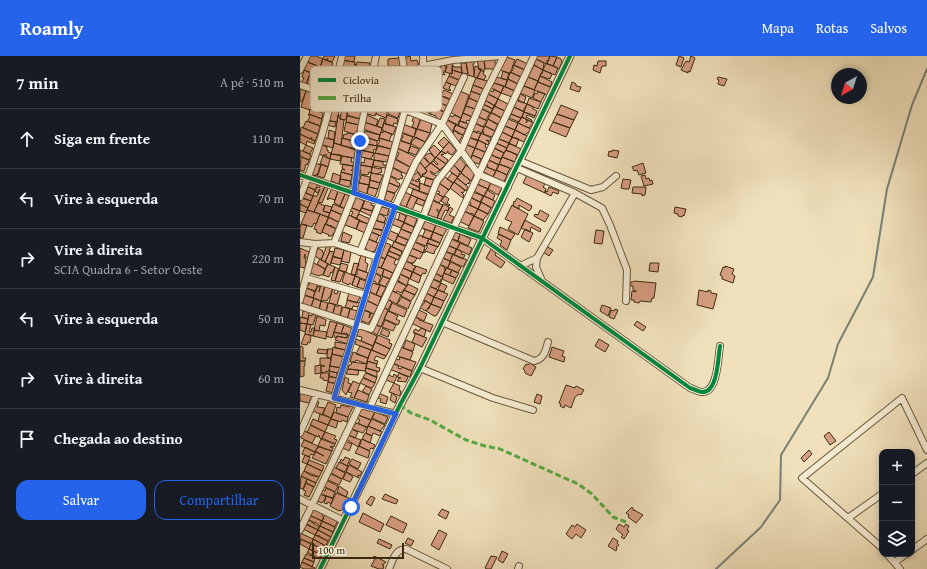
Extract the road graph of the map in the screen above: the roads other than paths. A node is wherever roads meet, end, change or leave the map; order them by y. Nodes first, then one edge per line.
1 (307, 56) edge
2 (342, 56) edge
3 (376, 56) edge
4 (402, 56) edge
5 (423, 56) edge
6 (503, 56) edge
7 (534, 56) edge
8 (570, 56) edge
9 (475, 57) edge
10 (453, 58) edge
11 (340, 66) edge
12 (374, 66) edge
13 (403, 66) edge
14 (423, 66) joint
15 (300, 70) edge
16 (464, 77) dead end
17 (300, 85) edge
18 (310, 88) edge
19 (328, 112) edge
20 (365, 112) edge
21 (404, 112) edge
22 (410, 112) edge
23 (442, 124) junction
24 (460, 151) junction
25 (520, 161) junction
26 (517, 168) junction
27 (478, 174) junction
28 (300, 175) edge
29 (616, 176) dead end
30 (308, 178) junction
31 (508, 187) junction
32 (354, 193) junction
33 (575, 193) junction
34 (300, 197) edge
35 (380, 202) junction
36 (395, 207) junction
37 (423, 217) junction
38 (454, 228) junction
39 (482, 238) junction
40 (300, 242) edge
41 (334, 243) junction
42 (315, 244) junction
43 (360, 252) junction
44 (377, 257) junction
45 (537, 258) junction
46 (520, 266) junction
47 (306, 278) junction
48 (543, 282) junction
49 (366, 295) junction
50 (300, 300) edge
51 (626, 301) dead end
52 (300, 306) edge
53 (442, 322) junction
54 (357, 325) junction
55 (548, 342) dead end
56 (720, 346) dead end
57 (420, 368) junction
58 (300, 390) edge
59 (318, 394) junction
60 (334, 398) junction
61 (360, 405) junction
62 (370, 407) junction
63 (533, 410) dead end
64 (396, 414) junction
65 (300, 433) edge
66 (927, 450) edge
67 (927, 463) edge
68 (915, 472) edge
69 (879, 496) edge
70 (300, 499) edge
71 (313, 505) junction
72 (848, 518) junction
73 (344, 521) junction
74 (300, 530) edge
75 (927, 539) edge
76 (879, 545) edge
77 (915, 548) edge
78 (890, 557) edge
79 (902, 557) edge
80 (895, 562) junction
81 (321, 569) edge
82 (389, 569) edge
83 (447, 569) edge
84 (900, 569) edge

1 - 15 street
2 - 11 street
3 - 12 street
4 - 13 street
5 - 14 street
6 - 9 street
6 - 24 street
7 - 27 street
8 - 25 street
9 - 10 street
10 - 14 street
16 - 23 street
17 - 18 street
19 - 30 street
20 - 32 street
21 - 35 street
22 - 23 street
23 - 24 street
23 - 36 street
24 - 27 street
24 - 37 street
25 - 26 street
25 - 29 street
26 - 31 street
26 - 33 street
27 - 31 street
27 - 38 street
28 - 30 street
30 - 32 street
30 - 34 street
31 - 39 street
32 - 35 street
32 - 41 street
33 - 45 street
33 - 51 street
35 - 36 street
35 - 43 street
36 - 37 street
36 - 44 street
37 - 38 street
37 - 54 street
38 - 39 street
38 - 62 street
39 - 46 street
39 - 53 street
40 - 42 street
41 - 42 street
41 - 43 street
42 - 47 street
43 - 44 street
44 - 49 street
45 - 46 street
45 - 48 street
46 - 48 street
47 - 49 street
47 - 50 street
48 - 56 street
49 - 54 street
52 - 54 street
53 - 55 street
53 - 57 street
54 - 60 street
57 - 63 street
57 - 64 street
58 - 59 street
59 - 60 street
59 - 65 street
60 - 61 street
61 - 62 street
61 - 71 street
62 - 64 street
64 - 73 street
66 - 72 street
67 - 68 street
69 - 72 street
70 - 71 street
71 - 73 street
71 - 74 street
72 - 76 street
73 - 81 street
75 - 77 street
78 - 80 street
79 - 80 street
80 - 84 street
82 - 83 street

